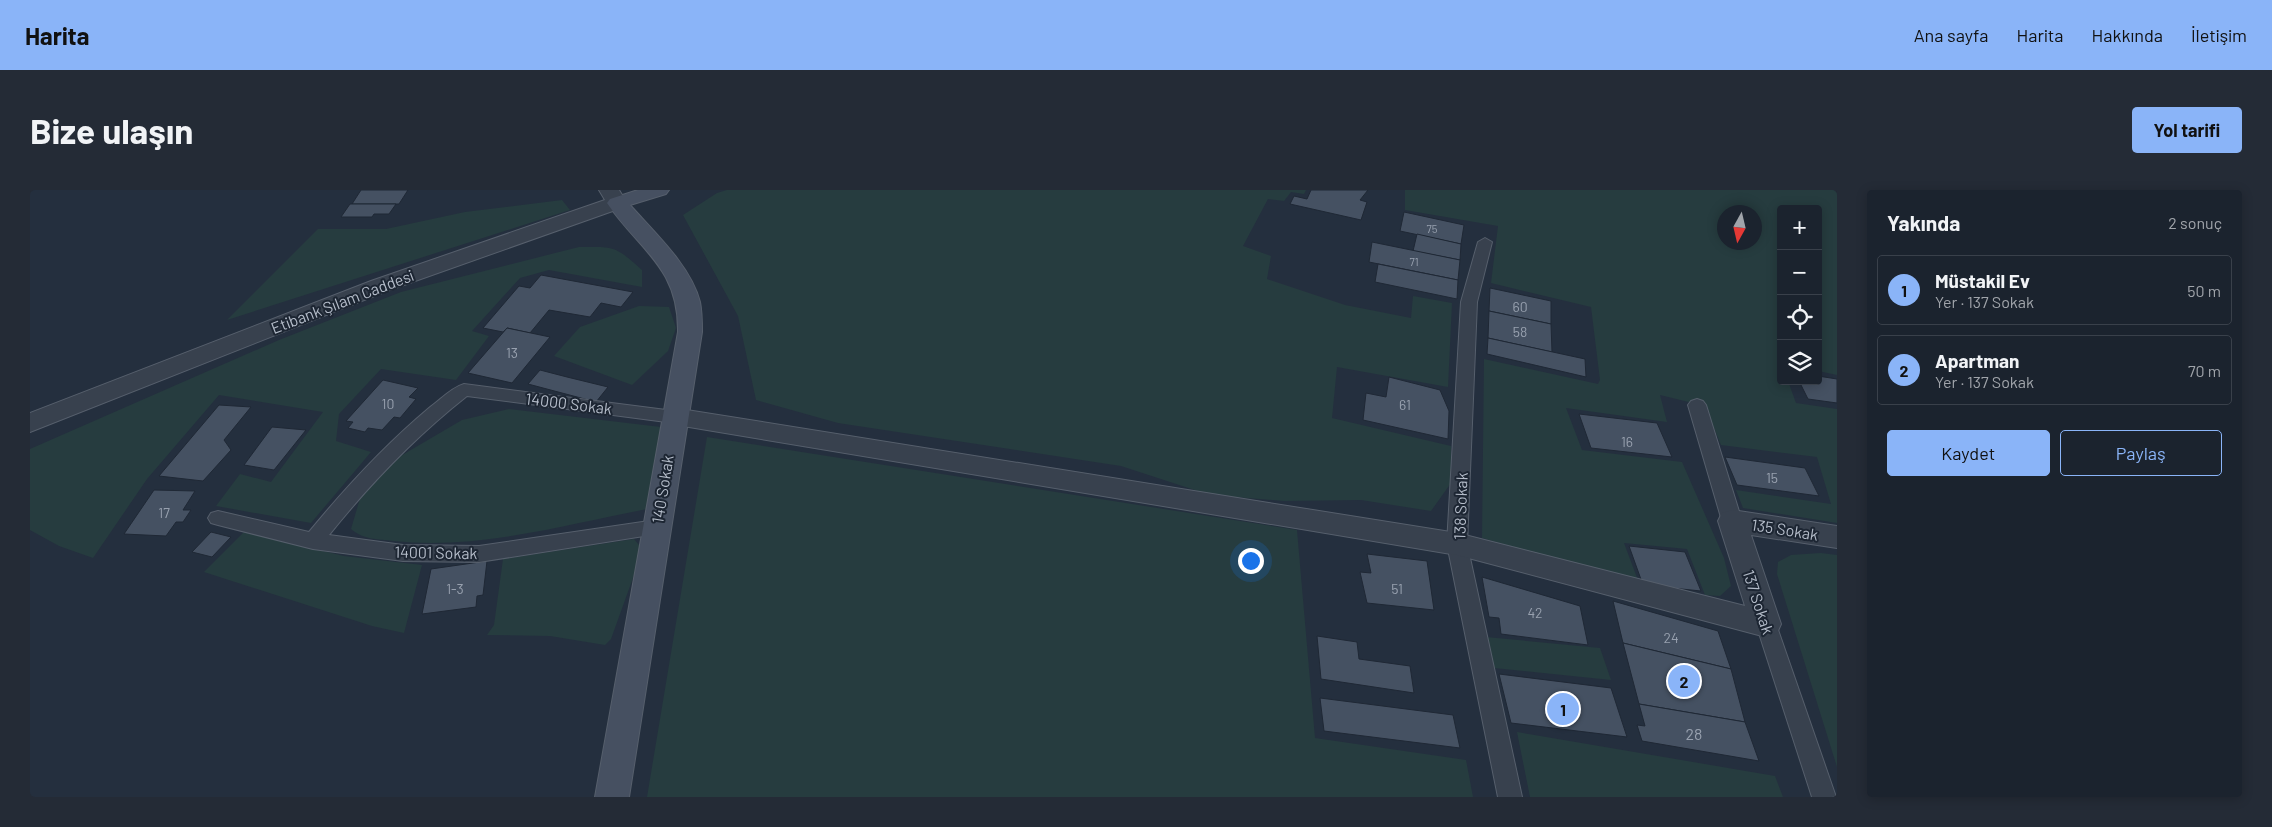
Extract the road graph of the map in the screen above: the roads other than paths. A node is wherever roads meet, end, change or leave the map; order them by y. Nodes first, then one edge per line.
1 (659, 190) edge
2 (613, 197) edge
3 (1485, 242) dead end
4 (1697, 405) dead end
5 (674, 417) junction
6 (30, 423) edge
7 (218, 518) dead end
8 (1732, 521) junction
9 (656, 528) junction
10 (1837, 537) edge
11 (314, 541) junction
12 (1457, 544) junction
13 (1766, 624) junction
14 (612, 797) edge
15 (1510, 797) edge
16 (1824, 797) edge

1 - 2 main road, Etibank Şılam Caddesi
2 - 5 main road, 140 Sokak
2 - 6 street, Etibank Şılam Caddesi
3 - 12 lane, 138 Sokak
4 - 8 lane, 137 Sokak
5 - 9 main road, 140 Sokak
5 - 11 lane, 14000 Sokak
5 - 12 street
7 - 11 lane, 14001 Sokak
8 - 10 street, 135 Sokak
8 - 13 street, 137 Sokak
9 - 11 lane, 14001 Sokak
9 - 14 main road, 140 Sokak
12 - 13 street
12 - 15 lane, 138 Sokak
13 - 16 lane, 137 Sokak

